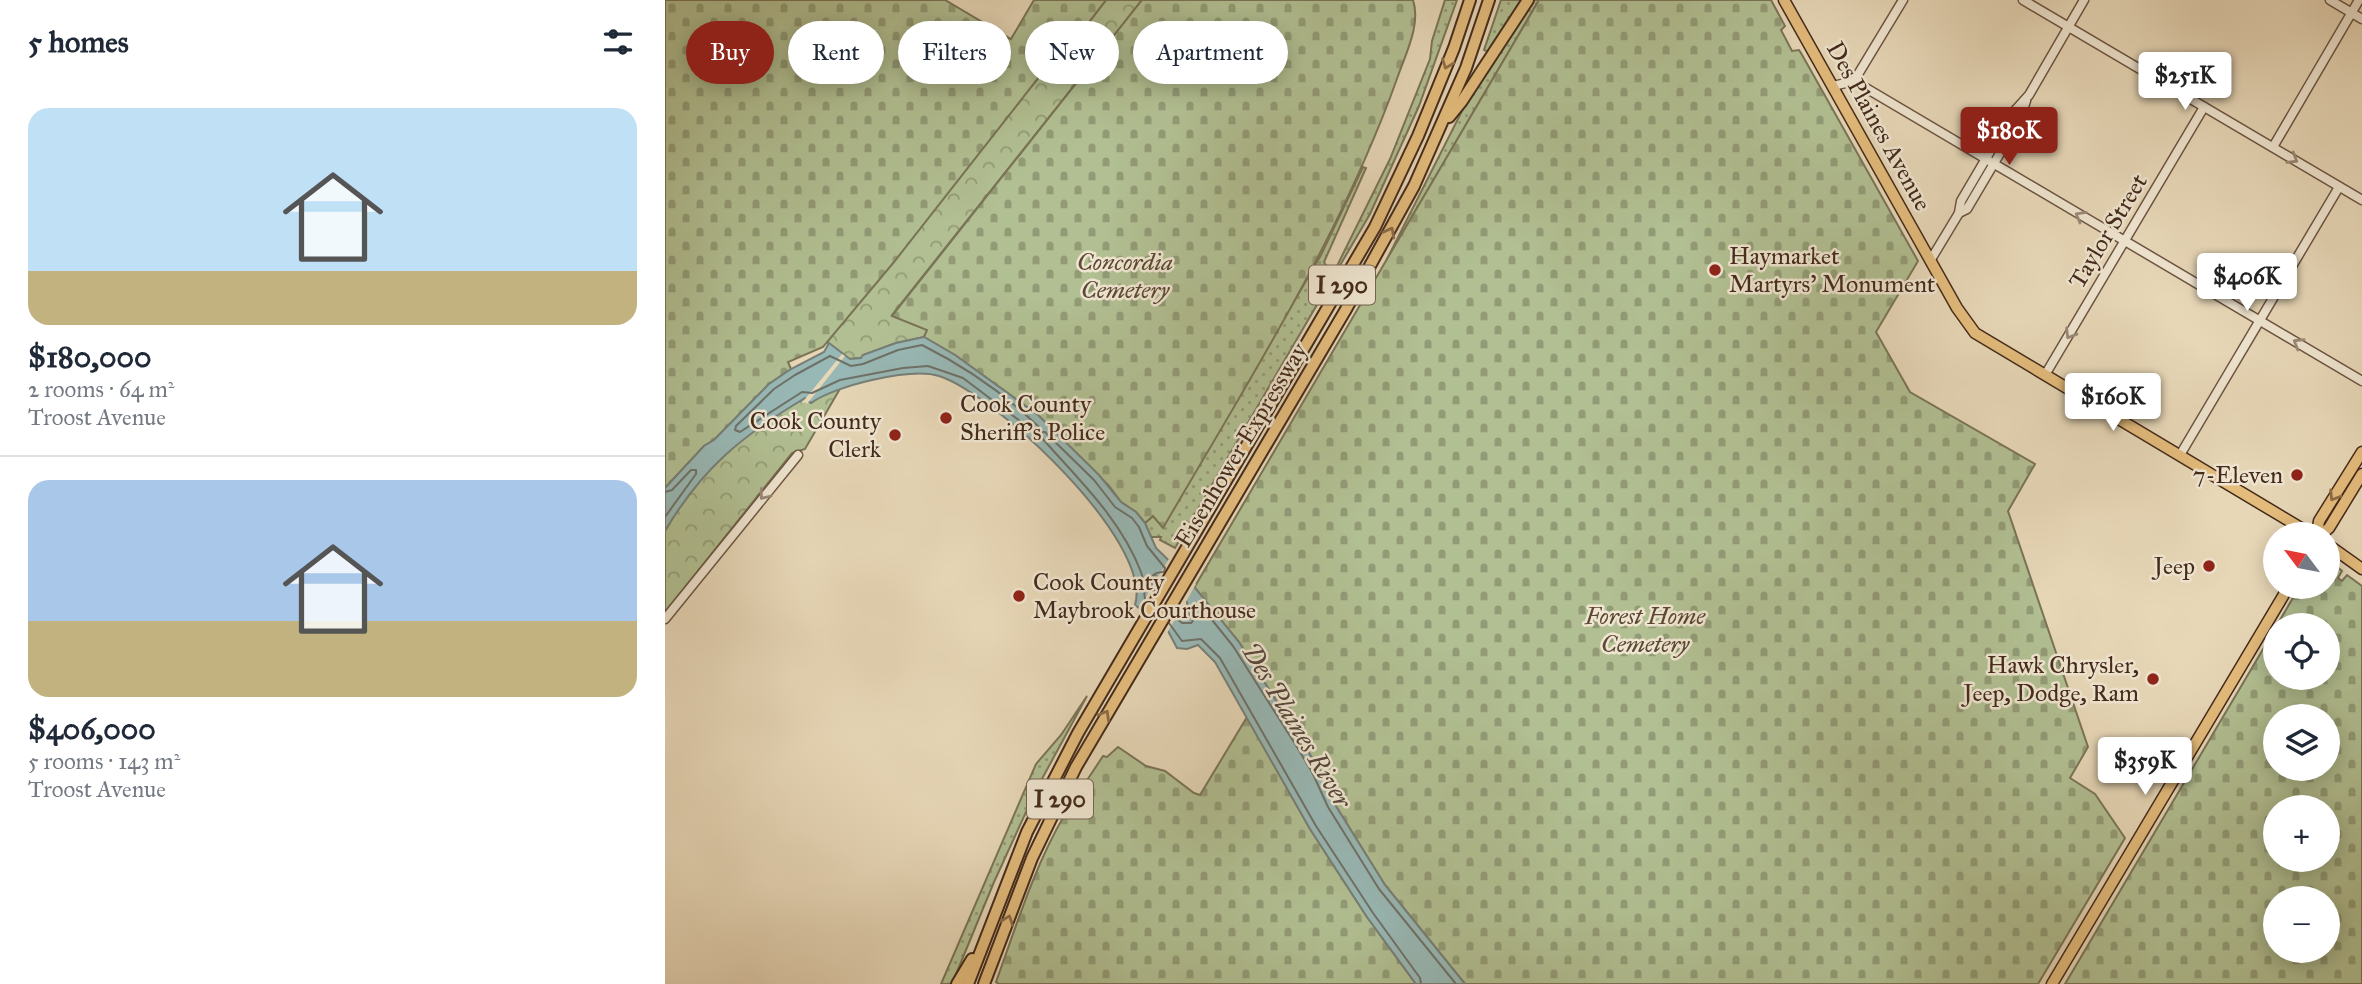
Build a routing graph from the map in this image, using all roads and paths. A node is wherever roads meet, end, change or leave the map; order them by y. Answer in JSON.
{"nodes":[{"id":1,"x":1470,"y":0,"type":"edge"},
{"id":2,"x":1489,"y":0,"type":"edge"},
{"id":3,"x":1528,"y":0,"type":"edge"},
{"id":4,"x":1784,"y":0,"type":"edge"},
{"id":5,"x":1903,"y":0,"type":"edge"},
{"id":6,"x":2023,"y":0,"type":"edge"},
{"id":7,"x":2084,"y":0,"type":"edge"},
{"id":8,"x":2330,"y":0,"type":"edge"},
{"id":9,"x":2359,"y":0,"type":"edge"},
{"id":10,"x":2351,"y":13,"type":"junction"},
{"id":11,"x":2362,"y":19,"type":"edge"},
{"id":12,"x":2069,"y":27,"type":"junction"},
{"id":13,"x":1854,"y":81,"type":"junction"},
{"id":14,"x":1833,"y":86,"type":"junction"},
{"id":15,"x":2204,"y":107,"type":"junction"},
{"id":16,"x":1443,"y":125,"type":"junction"},
{"id":17,"x":2273,"y":147,"type":"junction"},
{"id":18,"x":1989,"y":163,"type":"junction"},
{"id":19,"x":2339,"y":187,"type":"junction"},
{"id":20,"x":2362,"y":200,"type":"edge"},
{"id":21,"x":2125,"y":242,"type":"junction"},
{"id":22,"x":1930,"y":261,"type":"junction"},
{"id":23,"x":2260,"y":320,"type":"junction"},
{"id":24,"x":2045,"y":375,"type":"junction"},
{"id":25,"x":2362,"y":381,"type":"edge"},
{"id":26,"x":2362,"y":452,"type":"edge"},
{"id":27,"x":798,"y":454,"type":"dead end"},
{"id":28,"x":2180,"y":455,"type":"junction"},
{"id":29,"x":2362,"y":474,"type":"edge"},
{"id":30,"x":2291,"y":522,"type":"edge"},
{"id":31,"x":2319,"y":522,"type":"edge"},
{"id":32,"x":2333,"y":522,"type":"edge"},
{"id":33,"x":2340,"y":553,"type":"edge"},
{"id":34,"x":2362,"y":569,"type":"edge"},
{"id":35,"x":2280,"y":599,"type":"edge"},
{"id":36,"x":665,"y":619,"type":"edge"},
{"id":37,"x":982,"y":946,"type":"junction"},
{"id":38,"x":957,"y":984,"type":"edge"},
{"id":39,"x":968,"y":984,"type":"edge"},
{"id":40,"x":984,"y":984,"type":"edge"},
{"id":41,"x":2052,"y":984,"type":"edge"}],
"edges":[{"from":1,"to":37,"type":"highway","name":"Eisenhower Expressway","number":"I 290","one_way":true},
{"from":2,"to":16,"type":"highway","name":"Eisenhower Expressway","number":"I 290"},
{"from":3,"to":16,"type":"highway"},
{"from":4,"to":14,"type":"main road","name":"Des Plaines Avenue"},
{"from":5,"to":13,"type":"street"},
{"from":6,"to":12,"type":"street"},
{"from":7,"to":12,"type":"street"},
{"from":8,"to":10,"type":"street"},
{"from":9,"to":10,"type":"street"},
{"from":10,"to":11,"type":"street"},
{"from":10,"to":17,"type":"street"},
{"from":12,"to":15,"type":"street"},
{"from":12,"to":18,"type":"street"},
{"from":13,"to":14,"type":"street"},
{"from":13,"to":18,"type":"street"},
{"from":14,"to":22,"type":"main road","name":"Des Plaines Avenue"},
{"from":15,"to":17,"type":"street"},
{"from":15,"to":21,"type":"street","name":"Taylor Street"},
{"from":40,"to":16,"type":"highway","name":"Eisenhower Expressway","number":"I 290","one_way":true},
{"from":17,"to":19,"type":"street","one_way":true},
{"from":21,"to":18,"type":"street","one_way":true},
{"from":18,"to":22,"type":"street"},
{"from":19,"to":20,"type":"street"},
{"from":19,"to":23,"type":"street"},
{"from":21,"to":23,"type":"street"},
{"from":21,"to":24,"type":"street","name":"Taylor Street","one_way":true},
{"from":22,"to":24,"type":"main road","name":"Des Plaines Avenue"},
{"from":25,"to":23,"type":"street","one_way":true},
{"from":23,"to":28,"type":"street"},
{"from":24,"to":28,"type":"main road","name":"Des Plaines Avenue"},
{"from":26,"to":31,"type":"main road","one_way":true},
{"from":27,"to":36,"type":"street","one_way":true},
{"from":28,"to":30,"type":"main road","name":"Des Plaines Avenue"},
{"from":29,"to":32,"type":"main road"},
{"from":33,"to":34,"type":"main road"},
{"from":35,"to":41,"type":"main road"},
{"from":37,"to":38,"type":"highway"},
{"from":37,"to":39,"type":"highway","name":"Eisenhower Expressway","number":"I 290"}]}
